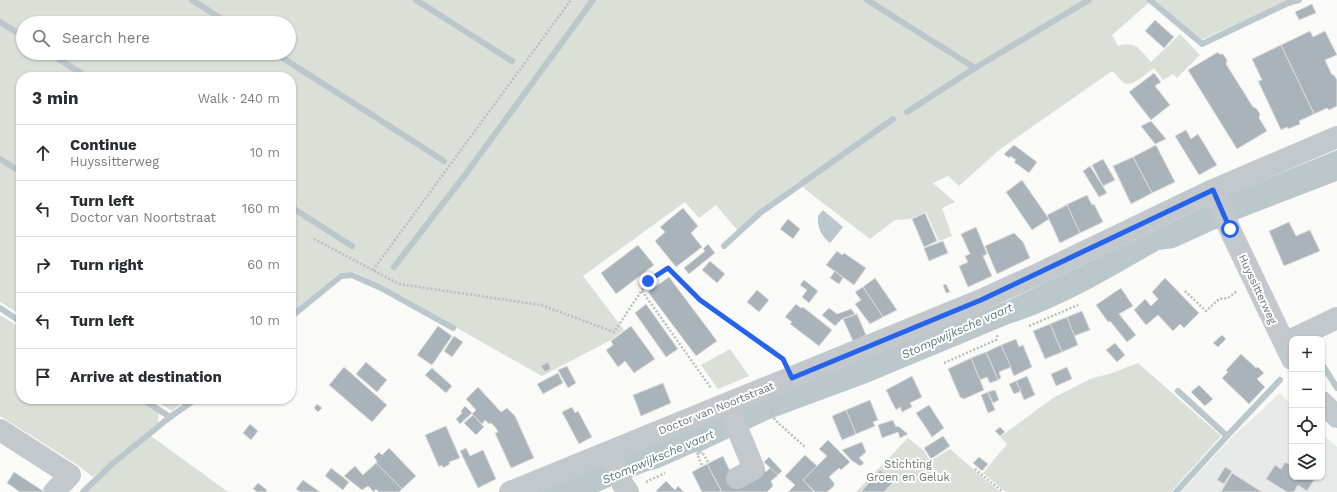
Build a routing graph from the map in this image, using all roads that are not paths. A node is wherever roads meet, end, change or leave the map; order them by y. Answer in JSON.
{"nodes":[{"id":1,"x":1337,"y":137,"type":"edge"},
{"id":2,"x":1215,"y":194,"type":"junction"},
{"id":3,"x":1337,"y":318,"type":"edge"},
{"id":4,"x":1306,"y":336,"type":"edge"},
{"id":5,"x":1289,"y":343,"type":"edge"},
{"id":6,"x":1325,"y":405,"type":"edge"},
{"id":7,"x":728,"y":408,"type":"junction"},
{"id":8,"x":1337,"y":417,"type":"edge"},
{"id":9,"x":0,"y":430,"type":"edge"},
{"id":10,"x":611,"y":456,"type":"junction"},
{"id":11,"x":737,"y":478,"type":"dead end"},
{"id":12,"x":626,"y":490,"type":"edge"},
{"id":13,"x":54,"y":492,"type":"edge"},
{"id":14,"x":510,"y":492,"type":"edge"}],
"edges":[{"from":1,"to":2,"type":"street","name":"Doctor van Noortstraat"},
{"from":2,"to":5,"type":"street","name":"Huyssitterweg"},
{"from":2,"to":7,"type":"street","name":"Doctor van Noortstraat"},
{"from":3,"to":4,"type":"street","name":"Huyssitterweg"},
{"from":6,"to":8,"type":"street"},
{"from":7,"to":10,"type":"street","name":"Doctor van Noortstraat"},
{"from":7,"to":11,"type":"street"},
{"from":9,"to":13,"type":"street"},
{"from":10,"to":12,"type":"street"},
{"from":10,"to":14,"type":"street","name":"Doctor van Noortstraat"}]}
